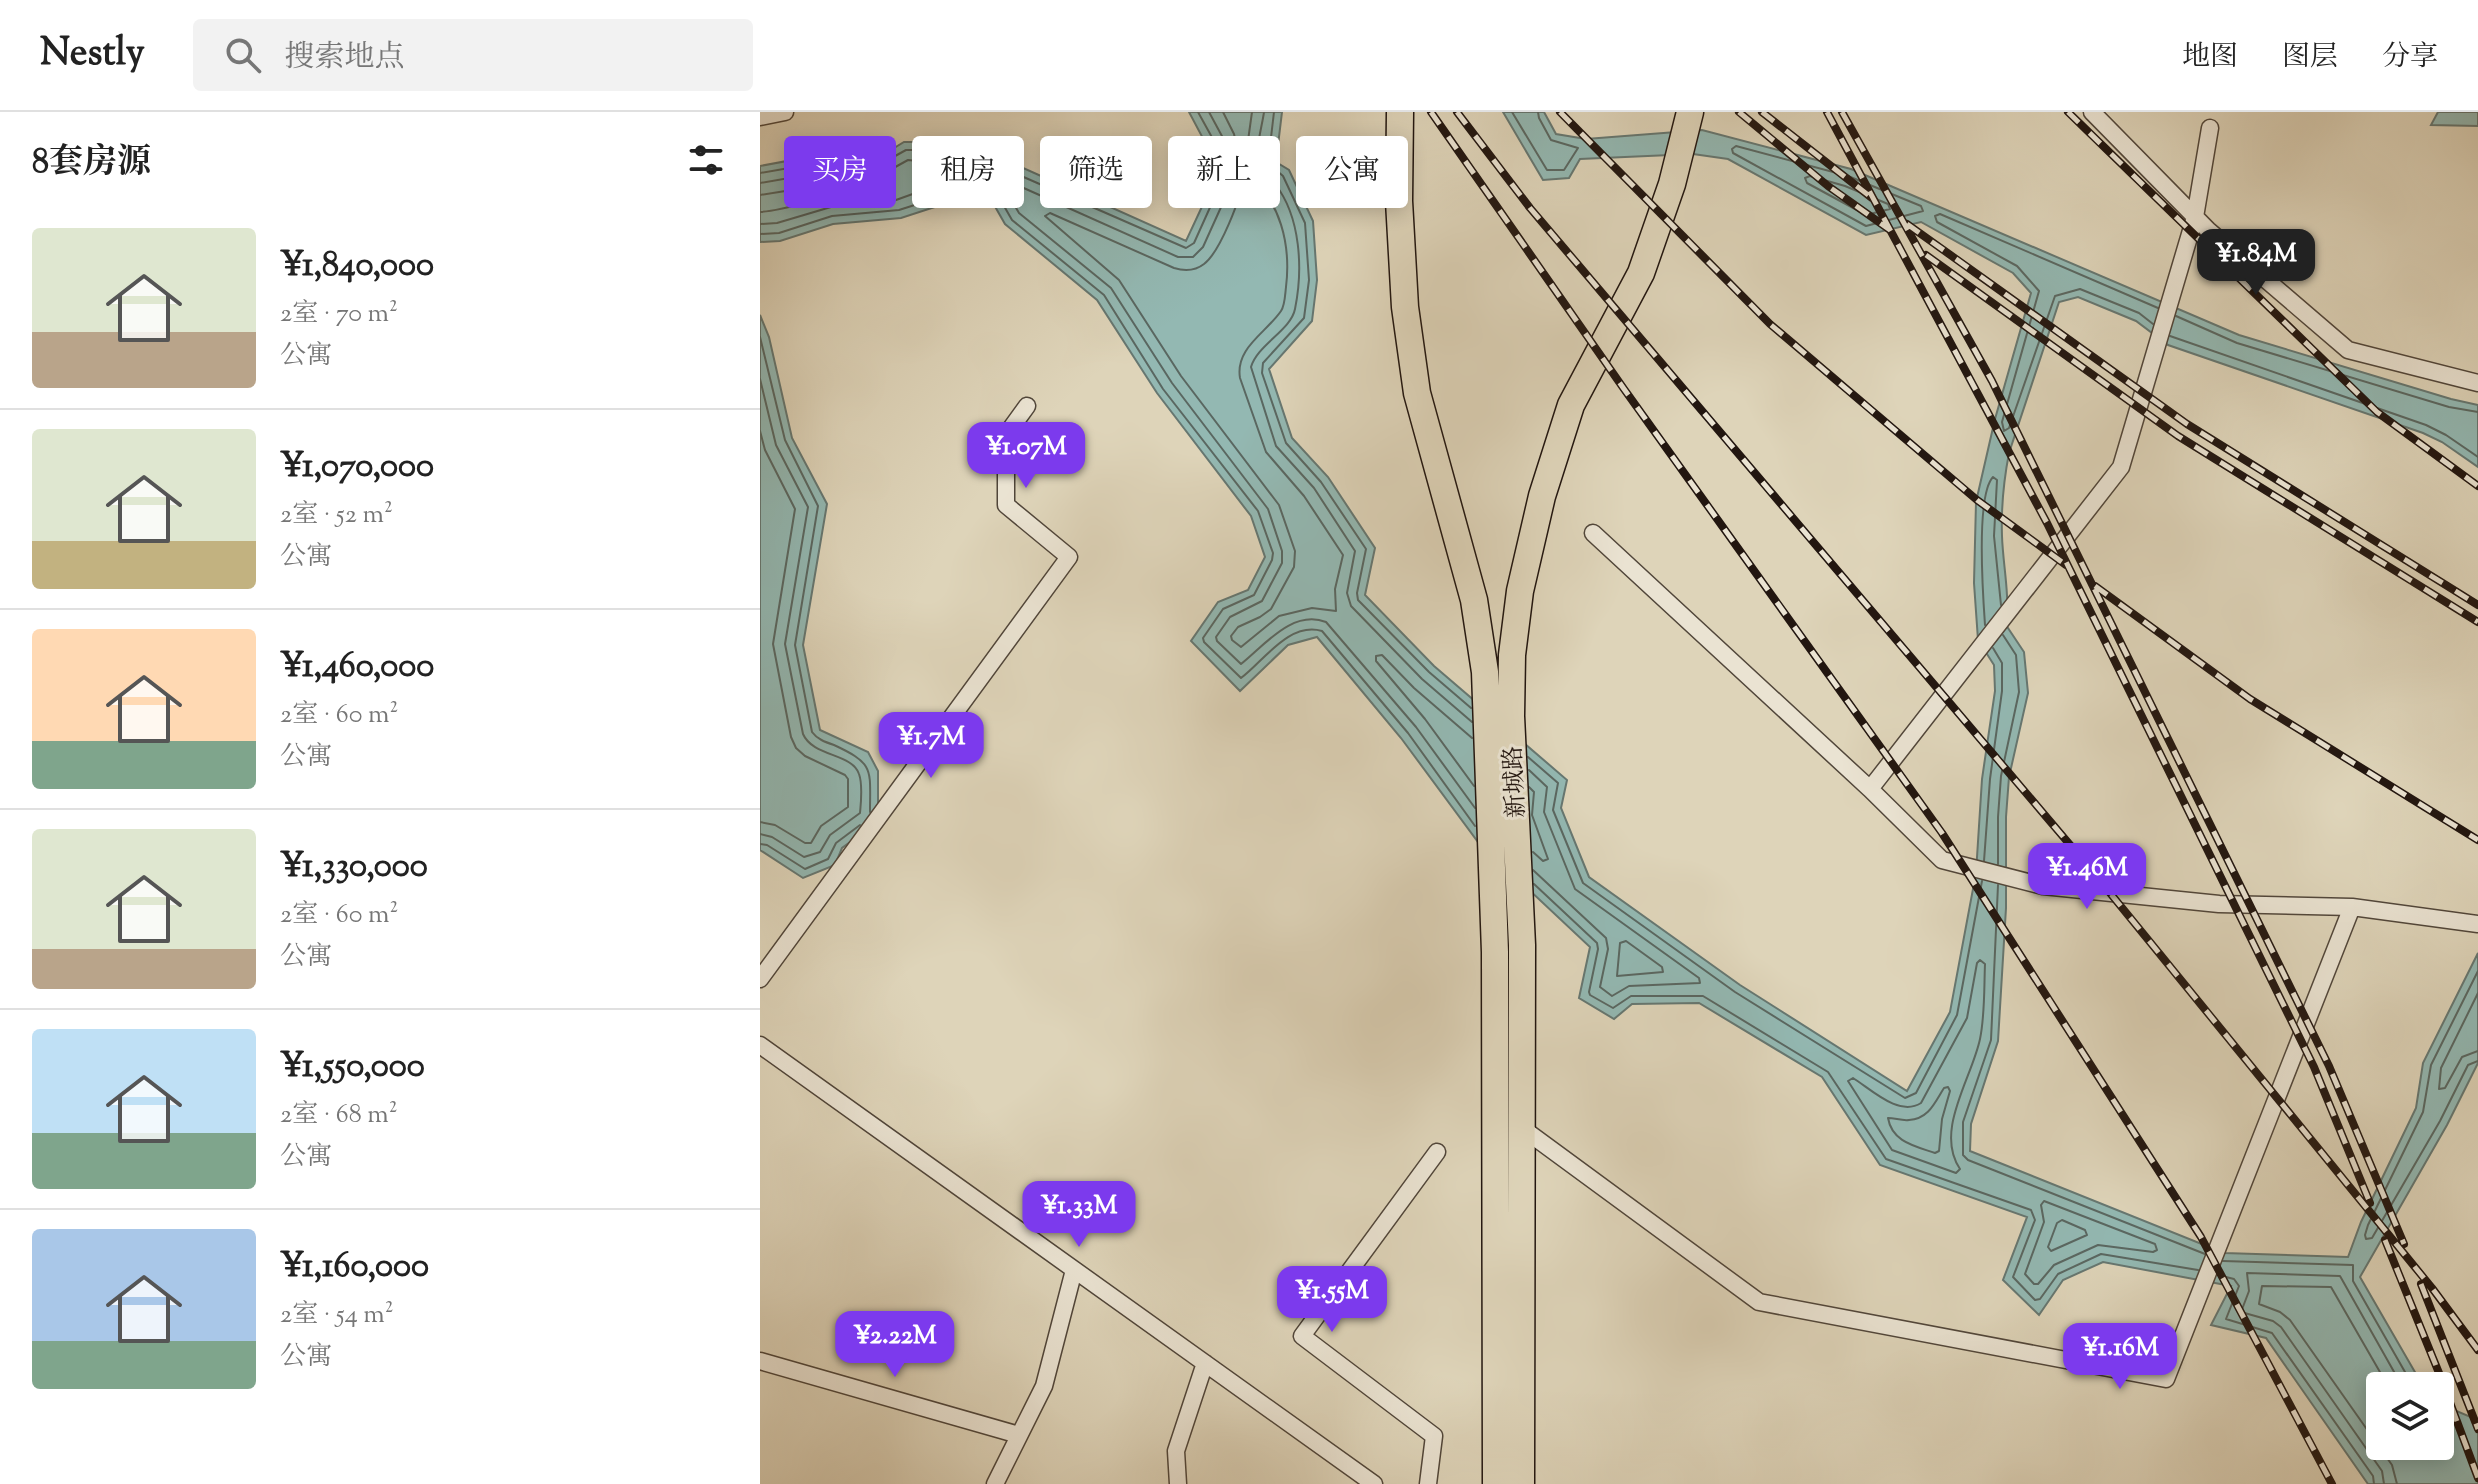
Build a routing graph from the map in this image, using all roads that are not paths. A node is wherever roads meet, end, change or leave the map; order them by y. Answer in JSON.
{"nodes":[{"id":1,"x":785,"y":112,"type":"edge"},
{"id":2,"x":1400,"y":112,"type":"edge"},
{"id":3,"x":1690,"y":112,"type":"edge"},
{"id":4,"x":2092,"y":112,"type":"edge"},
{"id":5,"x":760,"y":117,"type":"edge"},
{"id":6,"x":2210,"y":128,"type":"dead end"},
{"id":7,"x":2195,"y":217,"type":"junction"},
{"id":8,"x":2478,"y":383,"type":"edge"},
{"id":9,"x":1027,"y":406,"type":"dead end"},
{"id":10,"x":1593,"y":533,"type":"dead end"},
{"id":11,"x":1870,"y":789,"type":"junction"},
{"id":12,"x":2352,"y":907,"type":"junction"},
{"id":13,"x":2478,"y":924,"type":"edge"},
{"id":14,"x":760,"y":979,"type":"edge"},
{"id":15,"x":760,"y":1045,"type":"edge"},
{"id":16,"x":1522,"y":1128,"type":"junction"},
{"id":17,"x":1437,"y":1152,"type":"dead end"},
{"id":18,"x":1074,"y":1270,"type":"junction"},
{"id":19,"x":760,"y":1361,"type":"edge"},
{"id":20,"x":1205,"y":1363,"type":"junction"},
{"id":21,"x":1019,"y":1435,"type":"junction"},
{"id":22,"x":995,"y":1484,"type":"edge"},
{"id":23,"x":1178,"y":1484,"type":"edge"},
{"id":24,"x":1374,"y":1484,"type":"edge"},
{"id":25,"x":1428,"y":1484,"type":"edge"},
{"id":26,"x":1496,"y":1484,"type":"edge"},
{"id":27,"x":1521,"y":1484,"type":"edge"}],
"edges":[{"from":1,"to":5,"type":"street"},
{"from":2,"to":26,"type":"main road","name":"新城路"},
{"from":3,"to":16,"type":"main road","name":"新城路"},
{"from":4,"to":7,"type":"street"},
{"from":6,"to":7,"type":"street"},
{"from":7,"to":8,"type":"street"},
{"from":7,"to":11,"type":"street"},
{"from":9,"to":14,"type":"street"},
{"from":10,"to":11,"type":"street"},
{"from":11,"to":12,"type":"street"},
{"from":12,"to":13,"type":"street"},
{"from":12,"to":16,"type":"street"},
{"from":15,"to":18,"type":"street"},
{"from":16,"to":27,"type":"main road","name":"新城路"},
{"from":17,"to":25,"type":"street"},
{"from":18,"to":20,"type":"street"},
{"from":18,"to":21,"type":"street"},
{"from":19,"to":21,"type":"street"},
{"from":20,"to":23,"type":"street"},
{"from":20,"to":24,"type":"street"},
{"from":21,"to":22,"type":"street"}]}
